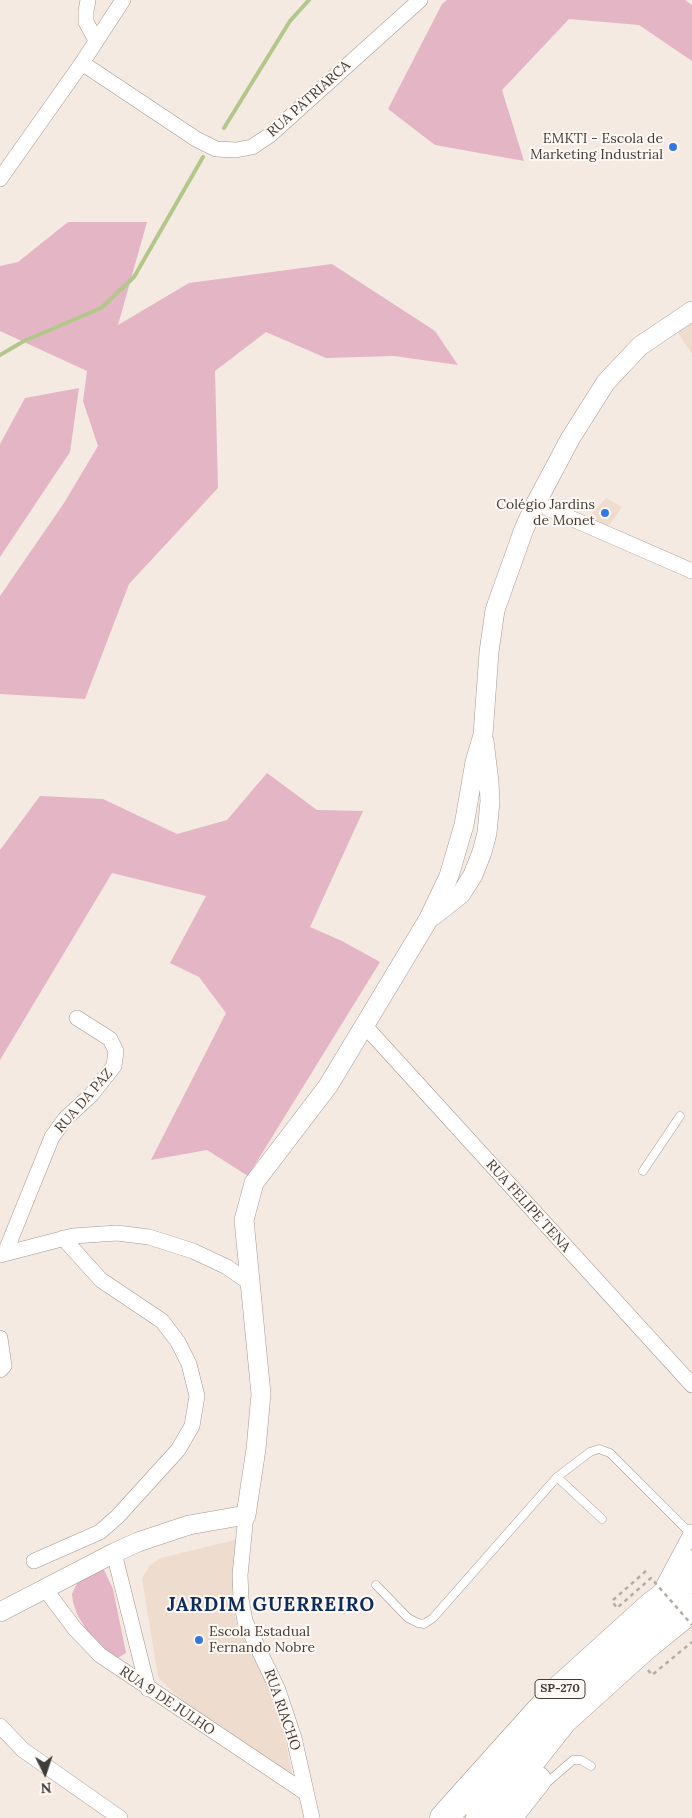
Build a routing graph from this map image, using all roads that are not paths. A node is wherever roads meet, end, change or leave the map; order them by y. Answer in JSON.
{"nodes":[{"id":1,"x":88,"y":0,"type":"edge"},
{"id":2,"x":123,"y":0,"type":"edge"},
{"id":3,"x":420,"y":0,"type":"edge"},
{"id":4,"x":96,"y":40,"type":"junction"},
{"id":5,"x":82,"y":63,"type":"junction"},
{"id":6,"x":0,"y":179,"type":"edge"},
{"id":7,"x":692,"y":311,"type":"edge"},
{"id":8,"x":536,"y":503,"type":"junction"},
{"id":9,"x":692,"y":571,"type":"edge"},
{"id":10,"x":483,"y":735,"type":"junction"},
{"id":11,"x":428,"y":920,"type":"junction"},
{"id":12,"x":77,"y":1018,"type":"dead end"},
{"id":13,"x":365,"y":1026,"type":"junction"},
{"id":14,"x":680,"y":1116,"type":"dead end"},
{"id":15,"x":643,"y":1170,"type":"dead end"},
{"id":16,"x":64,"y":1238,"type":"junction"},
{"id":17,"x":2,"y":1254,"type":"edge"},
{"id":18,"x":250,"y":1283,"type":"junction"},
{"id":19,"x":0,"y":1338,"type":"edge"},
{"id":20,"x":0,"y":1370,"type":"edge"},
{"id":21,"x":692,"y":1385,"type":"edge"},
{"id":22,"x":557,"y":1477,"type":"junction"},
{"id":23,"x":246,"y":1515,"type":"junction"},
{"id":24,"x":602,"y":1519,"type":"dead end"},
{"id":25,"x":692,"y":1533,"type":"edge"},
{"id":26,"x":114,"y":1553,"type":"junction"},
{"id":27,"x":692,"y":1558,"type":"edge"},
{"id":28,"x":34,"y":1561,"type":"dead end"},
{"id":29,"x":679,"y":1578,"type":"edge"},
{"id":30,"x":376,"y":1585,"type":"dead end"},
{"id":31,"x":45,"y":1589,"type":"junction"},
{"id":32,"x":692,"y":1608,"type":"edge"},
{"id":33,"x":0,"y":1612,"type":"edge"},
{"id":34,"x":614,"y":1674,"type":"junction"},
{"id":35,"x":148,"y":1689,"type":"junction"},
{"id":36,"x":0,"y":1726,"type":"edge"},
{"id":37,"x":591,"y":1766,"type":"dead end"},
{"id":38,"x":306,"y":1793,"type":"junction"},
{"id":39,"x":120,"y":1818,"type":"edge"},
{"id":40,"x":312,"y":1818,"type":"edge"},
{"id":41,"x":444,"y":1818,"type":"edge"},
{"id":42,"x":480,"y":1818,"type":"edge"},
{"id":43,"x":508,"y":1818,"type":"edge"}],
"edges":[{"from":1,"to":4,"type":"street"},
{"from":2,"to":4,"type":"street"},
{"from":3,"to":5,"type":"street","name":"RUA PATRIARCA"},
{"from":4,"to":5,"type":"street"},
{"from":5,"to":6,"type":"street"},
{"from":7,"to":8,"type":"street"},
{"from":8,"to":9,"type":"street"},
{"from":8,"to":10,"type":"street"},
{"from":10,"to":11,"type":"street"},
{"from":10,"to":11,"type":"street"},
{"from":11,"to":13,"type":"street"},
{"from":12,"to":17,"type":"street","name":"RUA DA PAZ"},
{"from":13,"to":18,"type":"street"},
{"from":13,"to":21,"type":"street","name":"RUA FELIPE TENA"},
{"from":14,"to":15,"type":"lane"},
{"from":16,"to":17,"type":"street"},
{"from":16,"to":18,"type":"street"},
{"from":16,"to":28,"type":"street"},
{"from":18,"to":23,"type":"street"},
{"from":19,"to":20,"type":"street"},
{"from":22,"to":24,"type":"lane"},
{"from":22,"to":25,"type":"lane"},
{"from":22,"to":30,"type":"lane"},
{"from":23,"to":26,"type":"street"},
{"from":23,"to":38,"type":"street","name":"RUA RIACHO"},
{"from":25,"to":29,"type":"street"},
{"from":26,"to":31,"type":"street"},
{"from":26,"to":35,"type":"street"},
{"from":27,"to":29,"type":"street"},
{"from":29,"to":41,"type":"highway","number":"SP-270"},
{"from":31,"to":33,"type":"street"},
{"from":31,"to":35,"type":"street","name":"RUA 9 DE JULHO"},
{"from":32,"to":34,"type":"highway","number":"SP-270"},
{"from":34,"to":42,"type":"highway","number":"SP-270"},
{"from":34,"to":43,"type":"highway"},
{"from":35,"to":38,"type":"street","name":"RUA 9 DE JULHO"},
{"from":36,"to":39,"type":"street"},
{"from":37,"to":43,"type":"lane"},
{"from":38,"to":40,"type":"street","name":"RUA RIACHO"}]}
